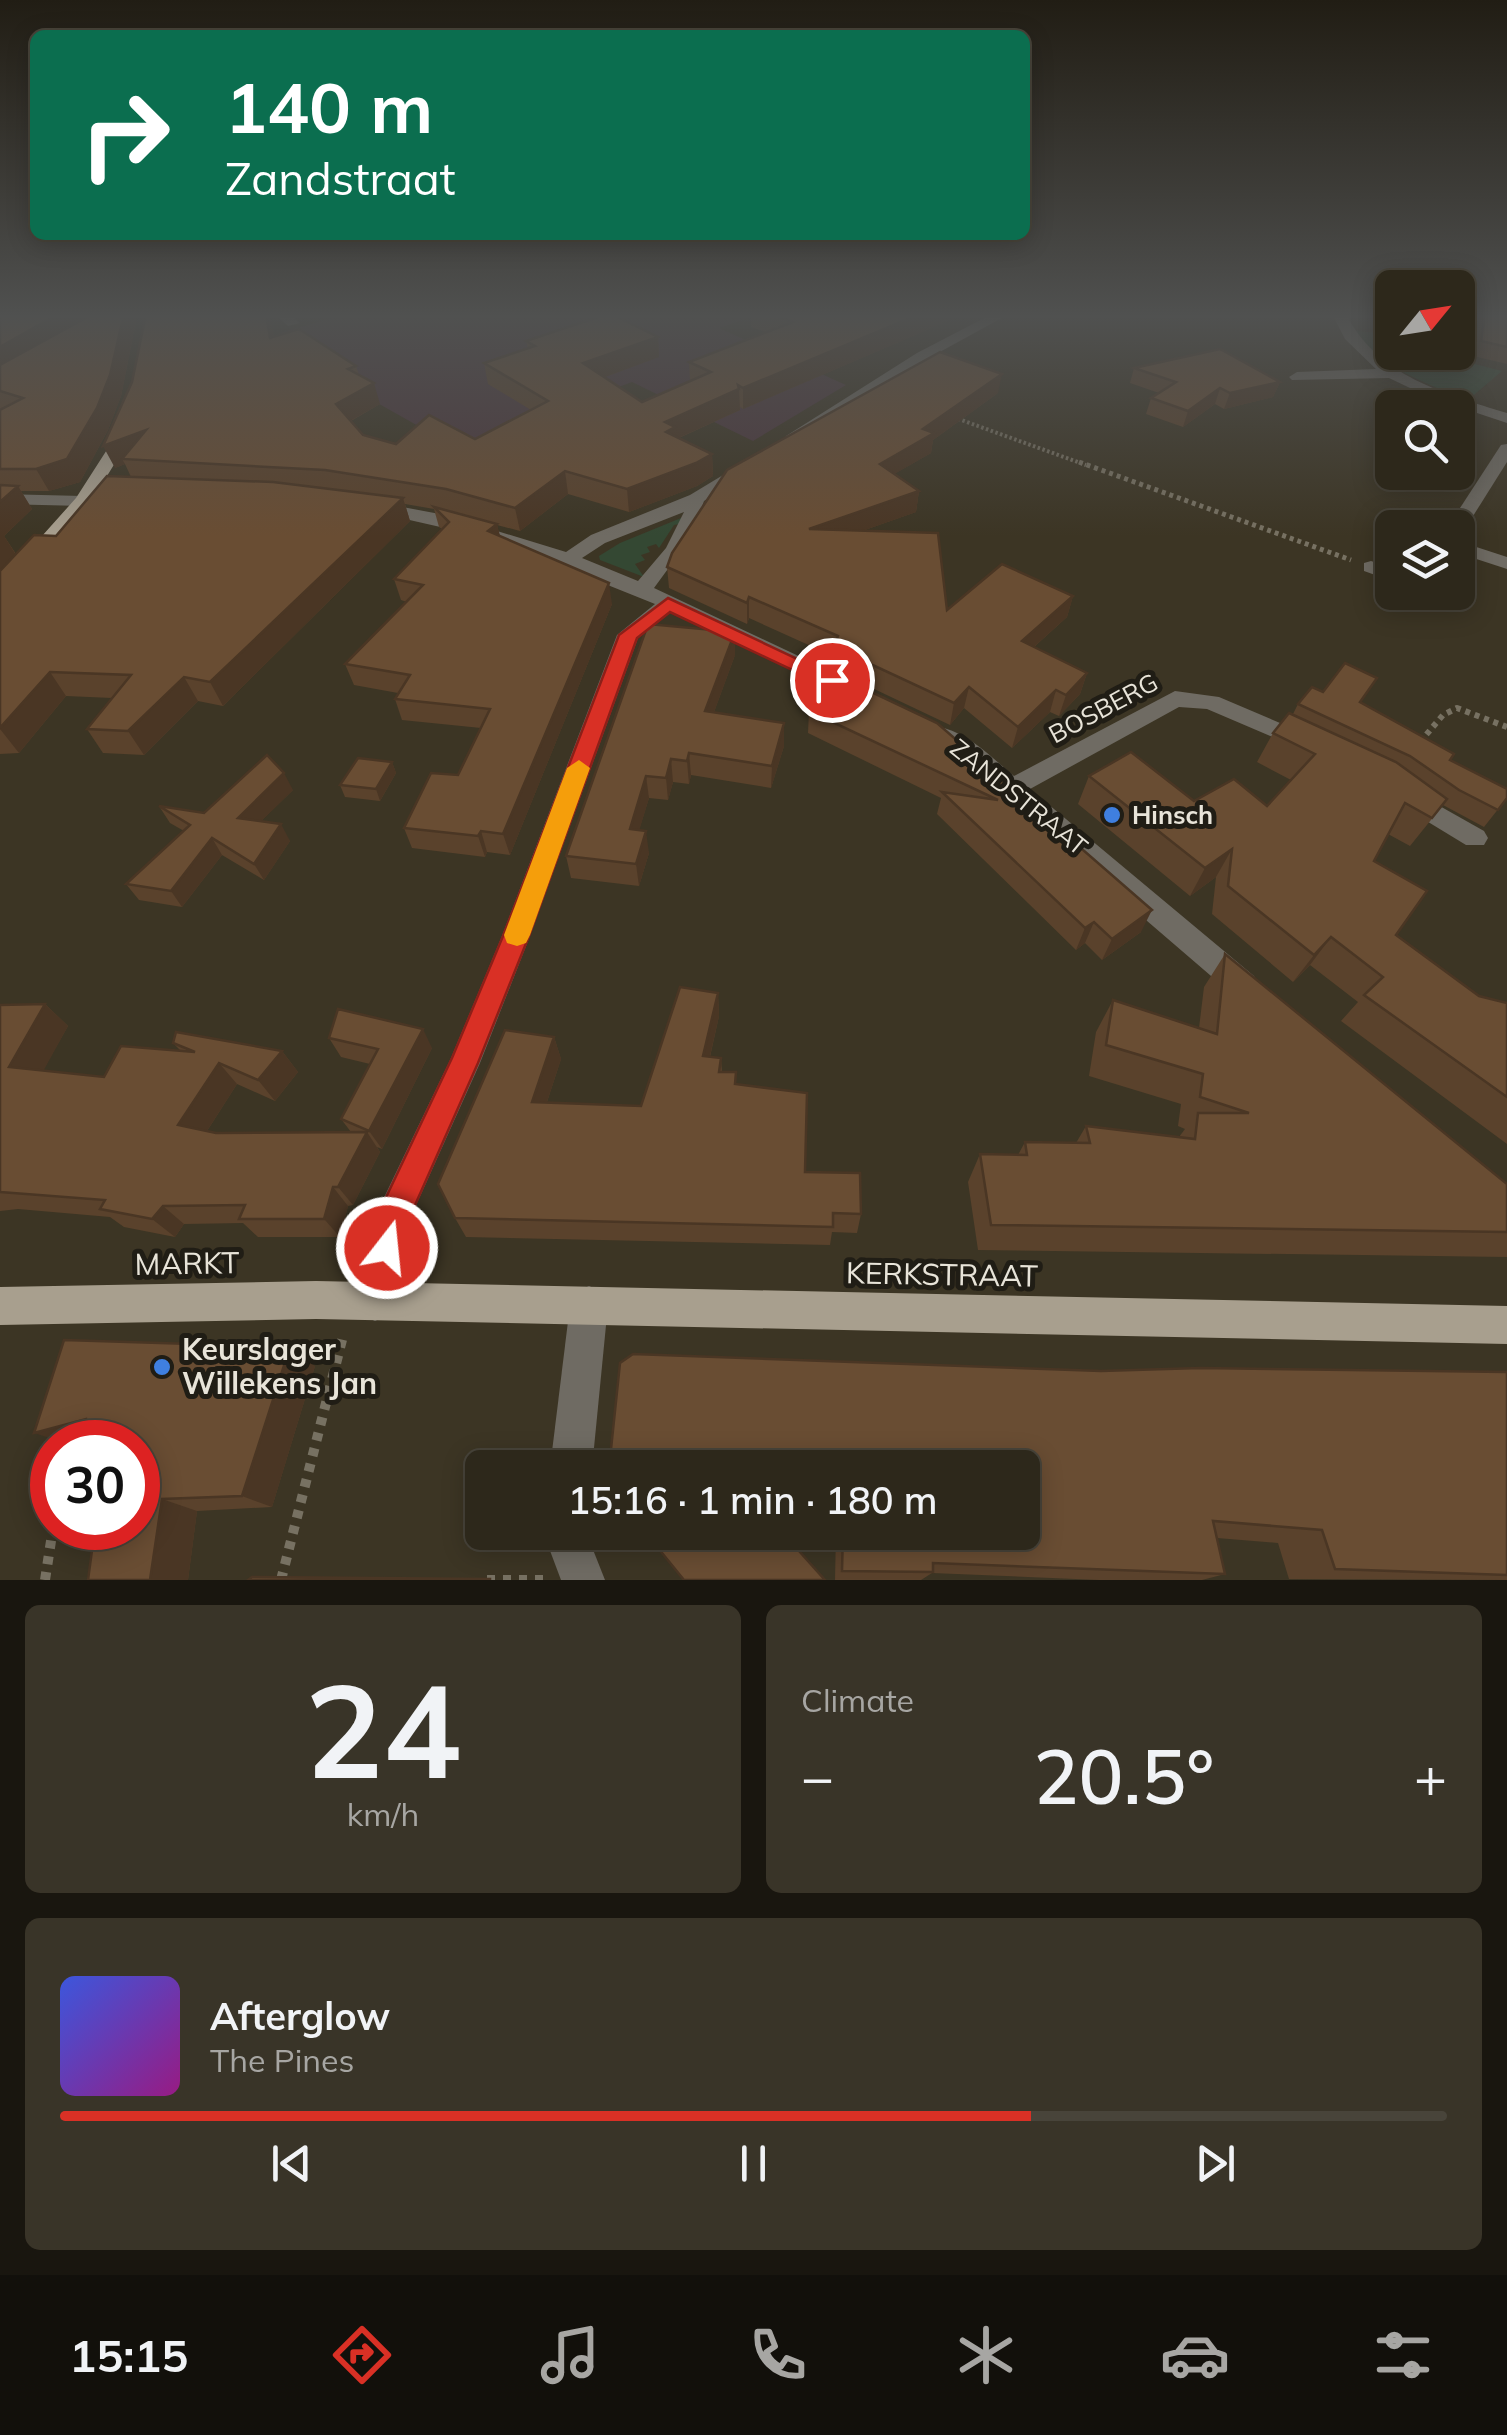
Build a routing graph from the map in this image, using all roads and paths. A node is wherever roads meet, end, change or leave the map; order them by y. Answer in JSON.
{"nodes":[{"id":1,"x":871,"y":388,"type":"edge"},
{"id":2,"x":1425,"y":388,"type":"edge"},
{"id":3,"x":938,"y":412,"type":"edge"},
{"id":4,"x":1507,"y":418,"type":"edge"},
{"id":5,"x":130,"y":421,"type":"edge"},
{"id":6,"x":785,"y":441,"type":"edge"},
{"id":7,"x":1507,"y":449,"type":"edge"},
{"id":8,"x":754,"y":462,"type":"edge"},
{"id":9,"x":94,"y":493,"type":"junction"},
{"id":10,"x":0,"y":499,"type":"edge"},
{"id":11,"x":696,"y":499,"type":"junction"},
{"id":12,"x":352,"y":504,"type":"edge"},
{"id":13,"x":1468,"y":510,"type":"edge"},
{"id":14,"x":1475,"y":552,"type":"edge"},
{"id":15,"x":566,"y":560,"type":"junction"},
{"id":16,"x":1507,"y":563,"type":"edge"},
{"id":17,"x":1371,"y":567,"type":"joint"},
{"id":18,"x":1375,"y":569,"type":"edge"},
{"id":19,"x":640,"y":591,"type":"junction"},
{"id":20,"x":0,"y":595,"type":"edge"},
{"id":21,"x":668,"y":604,"type":"junction"},
{"id":22,"x":879,"y":702,"type":"edge"},
{"id":23,"x":913,"y":719,"type":"edge"},
{"id":24,"x":1507,"y":727,"type":"edge"},
{"id":25,"x":1321,"y":750,"type":"edge"},
{"id":26,"x":1387,"y":782,"type":"joint"},
{"id":27,"x":1012,"y":788,"type":"junction"},
{"id":28,"x":1475,"y":838,"type":"dead end"},
{"id":29,"x":1266,"y":1004,"type":"edge"},
{"id":30,"x":363,"y":1302,"type":"junction"},
{"id":31,"x":588,"y":1305,"type":"junction"},
{"id":32,"x":0,"y":1306,"type":"edge"},
{"id":33,"x":1507,"y":1325,"type":"edge"},
{"id":34,"x":572,"y":1450,"type":"edge"},
{"id":35,"x":49,"y":1550,"type":"edge"},
{"id":36,"x":571,"y":1550,"type":"edge"},
{"id":37,"x":44,"y":1580,"type":"edge"},
{"id":38,"x":281,"y":1580,"type":"edge"},
{"id":39,"x":474,"y":1580,"type":"edge"},
{"id":40,"x":583,"y":1580,"type":"edge"}],
"edges":[{"from":1,"to":6,"type":"street"},
{"from":2,"to":4,"type":"street"},
{"from":3,"to":17,"type":"path"},
{"from":5,"to":9,"type":"main road"},
{"from":7,"to":13,"type":"street"},
{"from":8,"to":11,"type":"street"},
{"from":9,"to":10,"type":"street"},
{"from":9,"to":20,"type":"main road"},
{"from":11,"to":15,"type":"street"},
{"from":11,"to":19,"type":"street"},
{"from":12,"to":15,"type":"street"},
{"from":14,"to":16,"type":"street"},
{"from":15,"to":19,"type":"street"},
{"from":17,"to":18,"type":"street"},
{"from":19,"to":21,"type":"street"},
{"from":21,"to":22,"type":"street"},
{"from":21,"to":30,"type":"street"},
{"from":23,"to":27,"type":"street","name":"ZANDSTRAAT"},
{"from":24,"to":26,"type":"path"},
{"from":25,"to":27,"type":"street","name":"BOSBERG"},
{"from":26,"to":28,"type":"street"},
{"from":27,"to":29,"type":"street","name":"ZANDSTRAAT"},
{"from":30,"to":31,"type":"main road","name":"KERKSTRAAT"},
{"from":30,"to":32,"type":"main road","name":"MARKT"},
{"from":30,"to":38,"type":"path"},
{"from":31,"to":33,"type":"main road","name":"KERKSTRAAT"},
{"from":31,"to":34,"type":"street"},
{"from":35,"to":37,"type":"path"},
{"from":36,"to":40,"type":"street"},
{"from":39,"to":40,"type":"path"}]}
